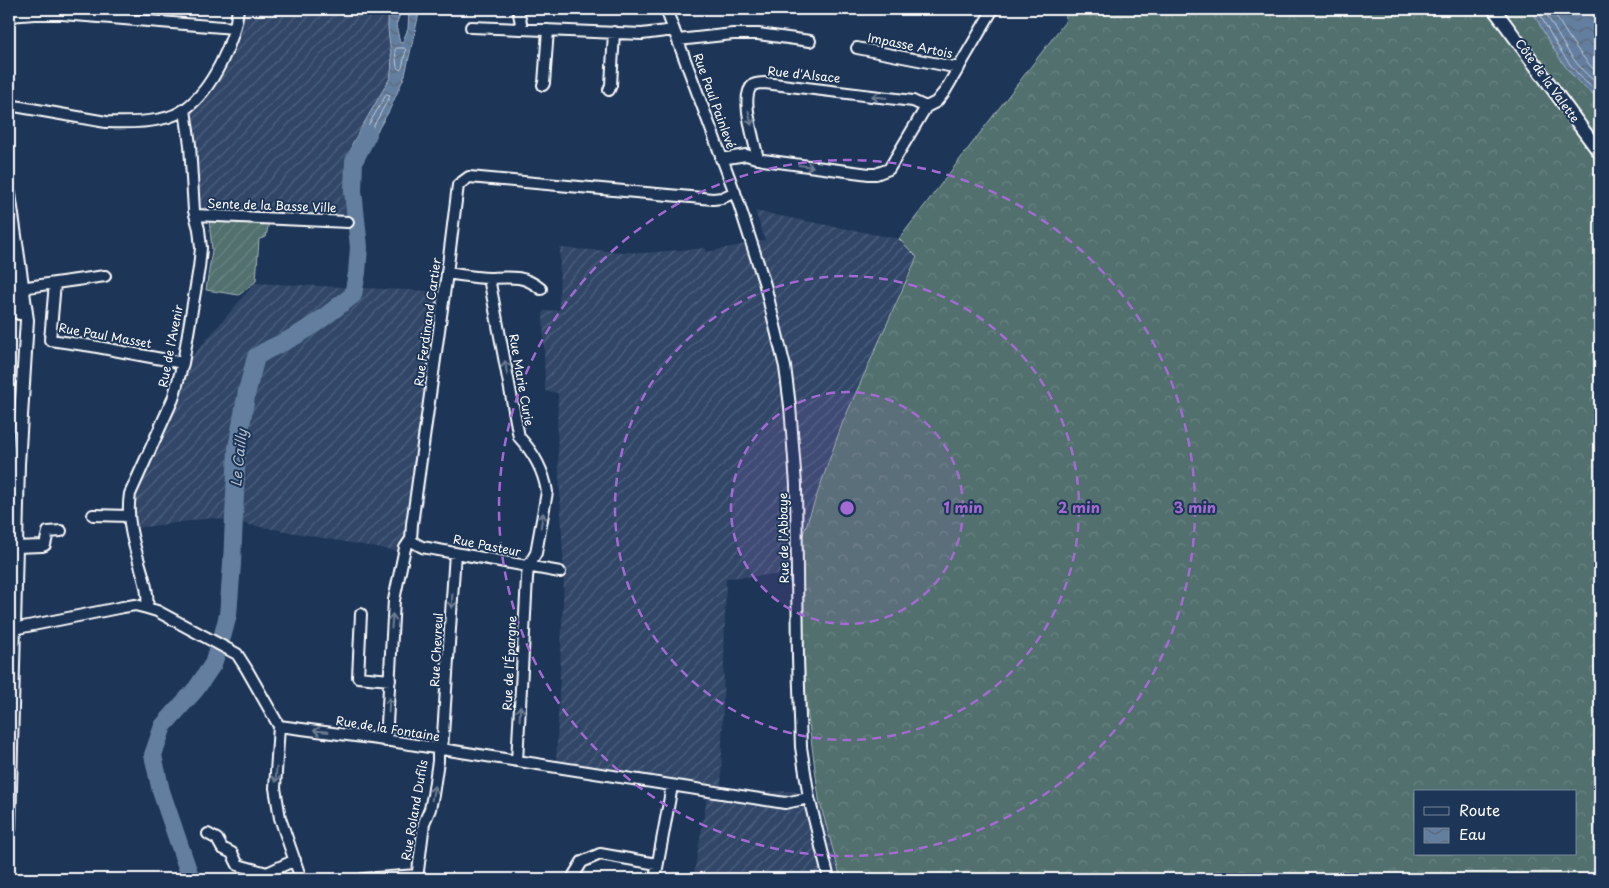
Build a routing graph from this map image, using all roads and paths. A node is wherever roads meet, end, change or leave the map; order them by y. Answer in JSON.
{"nodes":[{"id":1,"x":238,"y":9,"type":"edge"},
{"id":2,"x":518,"y":9,"type":"edge"},
{"id":3,"x":666,"y":9,"type":"edge"},
{"id":4,"x":993,"y":9,"type":"edge"},
{"id":5,"x":1494,"y":9,"type":"edge"},
{"id":6,"x":62,"y":11,"type":"edge"},
{"id":7,"x":9,"y":16,"type":"edge"},
{"id":8,"x":234,"y":28,"type":"junction"},
{"id":9,"x":471,"y":28,"type":"dead end"},
{"id":10,"x":522,"y":28,"type":"junction"},
{"id":11,"x":548,"y":30,"type":"junction"},
{"id":12,"x":674,"y":30,"type":"junction"},
{"id":13,"x":614,"y":32,"type":"junction"},
{"id":14,"x":678,"y":40,"type":"junction"},
{"id":15,"x":810,"y":41,"type":"dead end"},
{"id":16,"x":857,"y":48,"type":"dead end"},
{"id":17,"x":959,"y":68,"type":"junction"},
{"id":18,"x":543,"y":85,"type":"dead end"},
{"id":19,"x":608,"y":90,"type":"dead end"},
{"id":20,"x":9,"y":105,"type":"edge"},
{"id":21,"x":926,"y":107,"type":"junction"},
{"id":22,"x":185,"y":110,"type":"junction"},
{"id":23,"x":1600,"y":153,"type":"edge"},
{"id":24,"x":722,"y":158,"type":"junction"},
{"id":25,"x":758,"y":159,"type":"junction"},
{"id":26,"x":9,"y":194,"type":"edge"},
{"id":27,"x":736,"y":197,"type":"junction"},
{"id":28,"x":10,"y":209,"type":"edge"},
{"id":29,"x":195,"y":216,"type":"junction"},
{"id":30,"x":348,"y":222,"type":"dead end"},
{"id":31,"x":9,"y":252,"type":"edge"},
{"id":32,"x":447,"y":273,"type":"junction"},
{"id":33,"x":105,"y":276,"type":"dead end"},
{"id":34,"x":489,"y":278,"type":"junction"},
{"id":35,"x":55,"y":283,"type":"junction"},
{"id":36,"x":15,"y":289,"type":"edge"},
{"id":37,"x":542,"y":289,"type":"dead end"},
{"id":38,"x":18,"y":308,"type":"edge"},
{"id":39,"x":183,"y":363,"type":"junction"},
{"id":40,"x":13,"y":464,"type":"edge"},
{"id":41,"x":93,"y":514,"type":"dead end"},
{"id":42,"x":129,"y":516,"type":"junction"},
{"id":43,"x":61,"y":531,"type":"dead end"},
{"id":44,"x":411,"y":539,"type":"junction"},
{"id":45,"x":15,"y":547,"type":"junction"},
{"id":46,"x":455,"y":553,"type":"junction"},
{"id":47,"x":528,"y":567,"type":"junction"},
{"id":48,"x":12,"y":571,"type":"edge"},
{"id":49,"x":560,"y":572,"type":"dead end"},
{"id":50,"x":147,"y":608,"type":"junction"},
{"id":51,"x":360,"y":614,"type":"dead end"},
{"id":52,"x":13,"y":629,"type":"junction"},
{"id":53,"x":11,"y":664,"type":"edge"},
{"id":54,"x":390,"y":680,"type":"junction"},
{"id":55,"x":10,"y":682,"type":"edge"},
{"id":56,"x":279,"y":726,"type":"junction"},
{"id":57,"x":386,"y":741,"type":"junction"},
{"id":58,"x":440,"y":749,"type":"junction"},
{"id":59,"x":517,"y":761,"type":"junction"},
{"id":60,"x":672,"y":786,"type":"junction"},
{"id":61,"x":809,"y":798,"type":"junction"},
{"id":62,"x":9,"y":829,"type":"edge"},
{"id":63,"x":208,"y":834,"type":"dead end"},
{"id":64,"x":295,"y":860,"type":"junction"},
{"id":65,"x":657,"y":864,"type":"junction"},
{"id":66,"x":574,"y":875,"type":"dead end"},
{"id":67,"x":417,"y":877,"type":"edge"},
{"id":68,"x":301,"y":879,"type":"edge"},
{"id":69,"x":363,"y":879,"type":"edge"},
{"id":70,"x":654,"y":879,"type":"edge"},
{"id":71,"x":829,"y":879,"type":"edge"}],
"edges":[{"from":1,"to":8,"type":"street"},
{"from":2,"to":10,"type":"street"},
{"from":3,"to":12,"type":"street","name":"Rue Paul Painlevé"},
{"from":4,"to":17,"type":"street"},
{"from":5,"to":23,"type":"main road","name":"Côte de la Valette"},
{"from":6,"to":7,"type":"street"},
{"from":6,"to":8,"type":"street"},
{"from":8,"to":22,"type":"street"},
{"from":9,"to":10,"type":"street"},
{"from":10,"to":11,"type":"street"},
{"from":11,"to":13,"type":"street"},
{"from":11,"to":18,"type":"street"},
{"from":12,"to":13,"type":"street"},
{"from":12,"to":14,"type":"street","name":"Rue Paul Painlevé"},
{"from":13,"to":19,"type":"street"},
{"from":14,"to":15,"type":"street"},
{"from":14,"to":24,"type":"street","name":"Rue Paul Painlevé"},
{"from":16,"to":17,"type":"street","name":"Impasse Artois"},
{"from":17,"to":21,"type":"street"},
{"from":20,"to":22,"type":"street"},
{"from":25,"to":21,"type":"street","one_way":true},
{"from":21,"to":25,"type":"street","name":"Rue d'Alsace","one_way":true},
{"from":22,"to":29,"type":"street","name":"Rue de l'Avenir"},
{"from":24,"to":25,"type":"street"},
{"from":24,"to":27,"type":"street","name":"Rue Paul Painlevé"},
{"from":26,"to":28,"type":"main road"},
{"from":27,"to":32,"type":"street","name":"Rue Ferdinand Cartier"},
{"from":27,"to":61,"type":"street","name":"Rue de l'Abbaye"},
{"from":28,"to":36,"type":"main road"},
{"from":29,"to":30,"type":"street","name":"Sente de la Basse Ville"},
{"from":29,"to":39,"type":"street","name":"Rue de l'Avenir"},
{"from":31,"to":36,"type":"main road"},
{"from":32,"to":34,"type":"street"},
{"from":32,"to":44,"type":"street","name":"Rue Ferdinand Cartier"},
{"from":33,"to":35,"type":"street"},
{"from":34,"to":37,"type":"street"},
{"from":47,"to":34,"type":"street","name":"Rue Marie Curie","one_way":true},
{"from":35,"to":36,"type":"street"},
{"from":35,"to":39,"type":"street","name":"Rue Paul Masset"},
{"from":36,"to":38,"type":"main road"},
{"from":38,"to":40,"type":"main road"},
{"from":39,"to":42,"type":"street","name":"Rue de l'Avenir"},
{"from":40,"to":45,"type":"main road"},
{"from":41,"to":42,"type":"street"},
{"from":42,"to":50,"type":"street","name":"Rue de l'Avenir"},
{"from":43,"to":45,"type":"street"},
{"from":44,"to":46,"type":"street","name":"Rue Pasteur"},
{"from":54,"to":44,"type":"street","name":"Rue Ferdinand Cartier","one_way":true},
{"from":45,"to":48,"type":"main road"},
{"from":46,"to":47,"type":"street","name":"Rue Pasteur"},
{"from":46,"to":58,"type":"street","name":"Rue Chevreul","one_way":true},
{"from":47,"to":49,"type":"street","name":"Rue Pasteur"},
{"from":59,"to":47,"type":"street","name":"Rue de l'Épargne","one_way":true},
{"from":48,"to":52,"type":"main road"},
{"from":50,"to":52,"type":"street"},
{"from":50,"to":56,"type":"street"},
{"from":51,"to":54,"type":"street"},
{"from":52,"to":53,"type":"main road"},
{"from":53,"to":55,"type":"main road"},
{"from":57,"to":54,"type":"street","name":"Rue Ferdinand Cartier","one_way":true},
{"from":55,"to":62,"type":"main road"},
{"from":57,"to":56,"type":"street","name":"Rue de la Fontaine","one_way":true},
{"from":56,"to":64,"type":"street","one_way":true},
{"from":57,"to":58,"type":"street","name":"Rue de la Fontaine"},
{"from":58,"to":59,"type":"street","name":"Rue de la Fontaine"},
{"from":67,"to":58,"type":"street","name":"Rue Roland Dufils","one_way":true},
{"from":59,"to":60,"type":"street","name":"Rue de la Fontaine"},
{"from":60,"to":61,"type":"street","name":"Rue de la Fontaine"},
{"from":60,"to":65,"type":"street"},
{"from":61,"to":71,"type":"street","name":"Rue de l'Abbaye"},
{"from":63,"to":64,"type":"street"},
{"from":64,"to":68,"type":"street"},
{"from":65,"to":66,"type":"street"},
{"from":65,"to":70,"type":"street"},
{"from":67,"to":69,"type":"street"}]}
